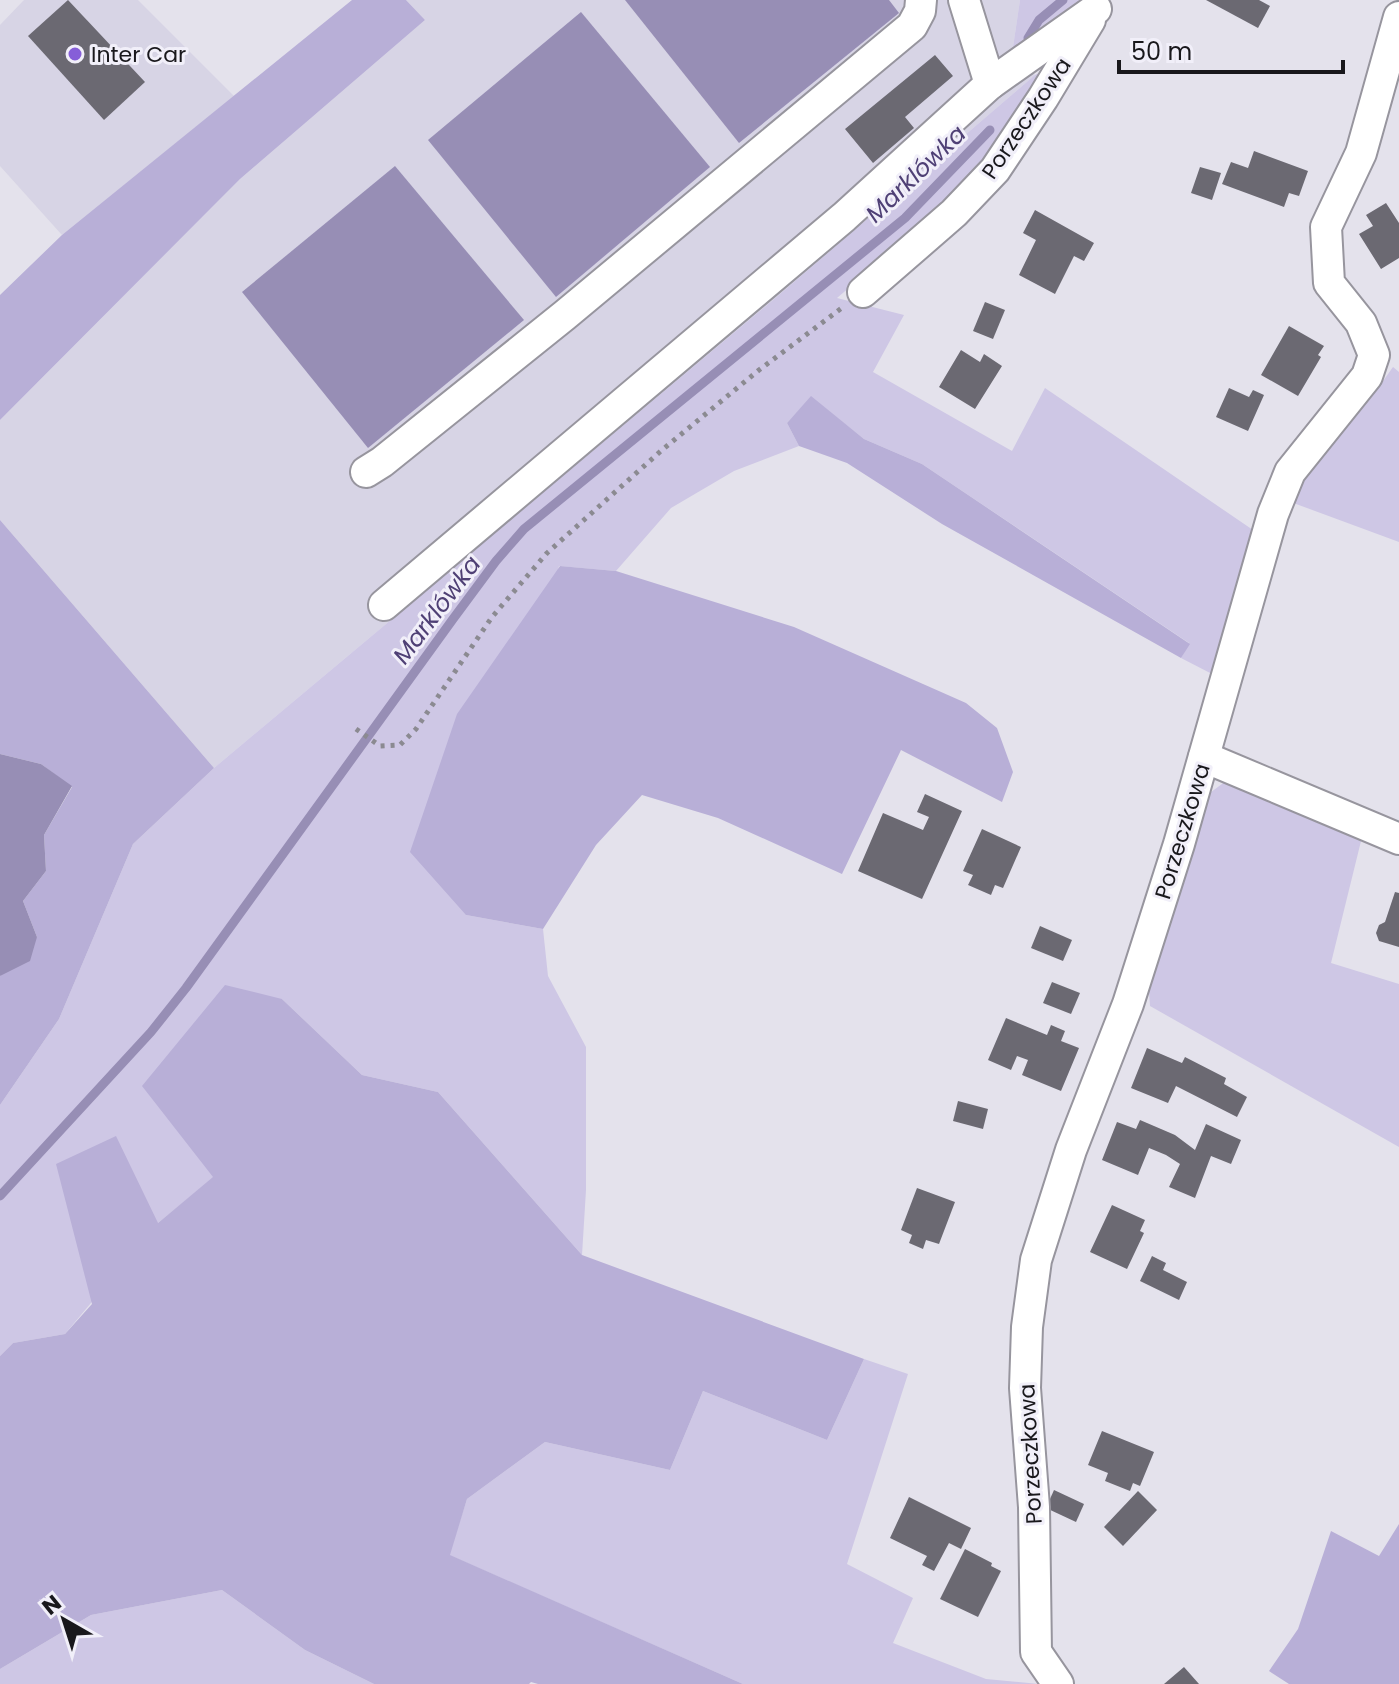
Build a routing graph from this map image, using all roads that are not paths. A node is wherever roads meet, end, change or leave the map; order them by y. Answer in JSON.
{"nodes":[{"id":1,"x":921,"y":0,"type":"edge"},
{"id":2,"x":964,"y":0,"type":"edge"},
{"id":3,"x":1102,"y":4,"type":"edge"},
{"id":4,"x":1399,"y":17,"type":"edge"},
{"id":5,"x":990,"y":84,"type":"junction"},
{"id":6,"x":863,"y":292,"type":"road end"},
{"id":7,"x":366,"y":472,"type":"dead end"},
{"id":8,"x":384,"y":605,"type":"dead end"},
{"id":9,"x":1204,"y":757,"type":"junction"},
{"id":10,"x":1399,"y":839,"type":"edge"},
{"id":11,"x":1058,"y":1684,"type":"edge"}],
"edges":[{"from":1,"to":7,"type":"street"},
{"from":2,"to":5,"type":"street"},
{"from":3,"to":5,"type":"street"},
{"from":3,"to":6,"type":"street","name":"Porzeczkowa"},
{"from":4,"to":9,"type":"street","name":"Porzeczkowa"},
{"from":5,"to":8,"type":"street"},
{"from":9,"to":10,"type":"street"},
{"from":9,"to":11,"type":"street","name":"Porzeczkowa"}]}
